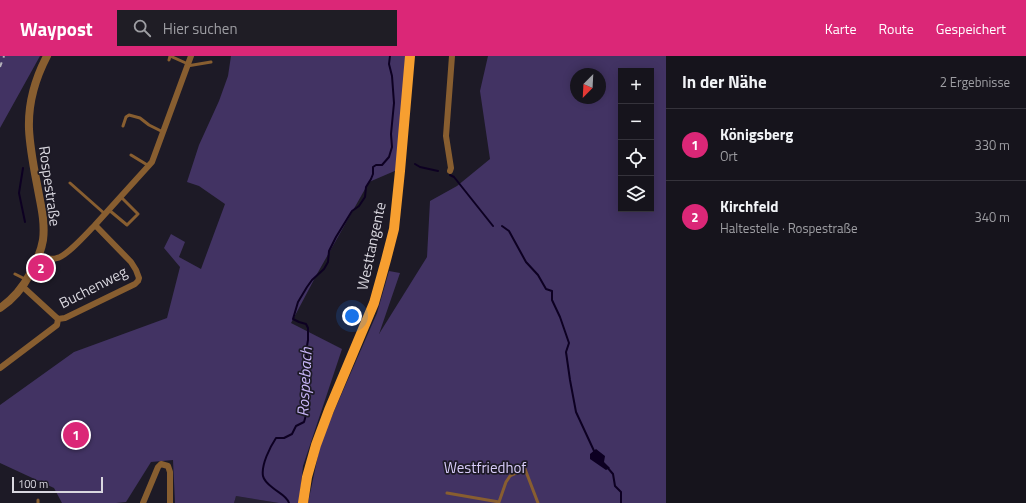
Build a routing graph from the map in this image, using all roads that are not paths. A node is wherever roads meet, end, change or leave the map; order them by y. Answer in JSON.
{"nodes":[{"id":1,"x":47,"y":56,"type":"edge"},
{"id":2,"x":191,"y":56,"type":"edge"},
{"id":3,"x":410,"y":56,"type":"edge"},
{"id":4,"x":452,"y":56,"type":"edge"},
{"id":5,"x":169,"y":60,"type":"dead end"},
{"id":6,"x":211,"y":62,"type":"dead end"},
{"id":7,"x":187,"y":65,"type":"junction"},
{"id":8,"x":123,"y":126,"type":"dead end"},
{"id":9,"x":163,"y":132,"type":"junction"},
{"id":10,"x":131,"y":155,"type":"dead end"},
{"id":11,"x":148,"y":166,"type":"junction"},
{"id":12,"x":450,"y":171,"type":"dead end"},
{"id":13,"x":70,"y":183,"type":"dead end"},
{"id":14,"x":120,"y":197,"type":"junction"},
{"id":15,"x":107,"y":212,"type":"junction"},
{"id":16,"x":95,"y":225,"type":"junction"},
{"id":17,"x":39,"y":257,"type":"junction"},
{"id":18,"x":15,"y":274,"type":"dead end"},
{"id":19,"x":24,"y":283,"type":"junction"},
{"id":20,"x":0,"y":308,"type":"edge"},
{"id":21,"x":58,"y":319,"type":"junction"},
{"id":22,"x":0,"y":368,"type":"edge"},
{"id":23,"x":447,"y":493,"type":"dead end"},
{"id":24,"x":144,"y":503,"type":"edge"},
{"id":25,"x":170,"y":503,"type":"edge"},
{"id":26,"x":303,"y":503,"type":"edge"},
{"id":27,"x":538,"y":503,"type":"edge"}],
"edges":[{"from":1,"to":17,"type":"street","name":"Rospestraße"},
{"from":2,"to":7,"type":"street"},
{"from":3,"to":26,"type":"main road","name":"Westtangente"},
{"from":4,"to":12,"type":"street"},
{"from":5,"to":7,"type":"lane"},
{"from":6,"to":7,"type":"lane"},
{"from":7,"to":9,"type":"street"},
{"from":8,"to":9,"type":"lane"},
{"from":9,"to":11,"type":"street"},
{"from":10,"to":11,"type":"lane"},
{"from":11,"to":14,"type":"street"},
{"from":13,"to":15,"type":"lane"},
{"from":14,"to":15,"type":"street"},
{"from":14,"to":15,"type":"lane"},
{"from":15,"to":16,"type":"street"},
{"from":16,"to":17,"type":"street"},
{"from":16,"to":21,"type":"street","name":"Buchenweg"},
{"from":17,"to":19,"type":"street","name":"Rospestraße"},
{"from":18,"to":19,"type":"lane"},
{"from":19,"to":20,"type":"street","name":"Rospestraße"},
{"from":19,"to":21,"type":"street","name":"Buchenweg"},
{"from":21,"to":22,"type":"street","name":"Buchenweg"},
{"from":23,"to":27,"type":"lane"},
{"from":24,"to":25,"type":"street"}]}
